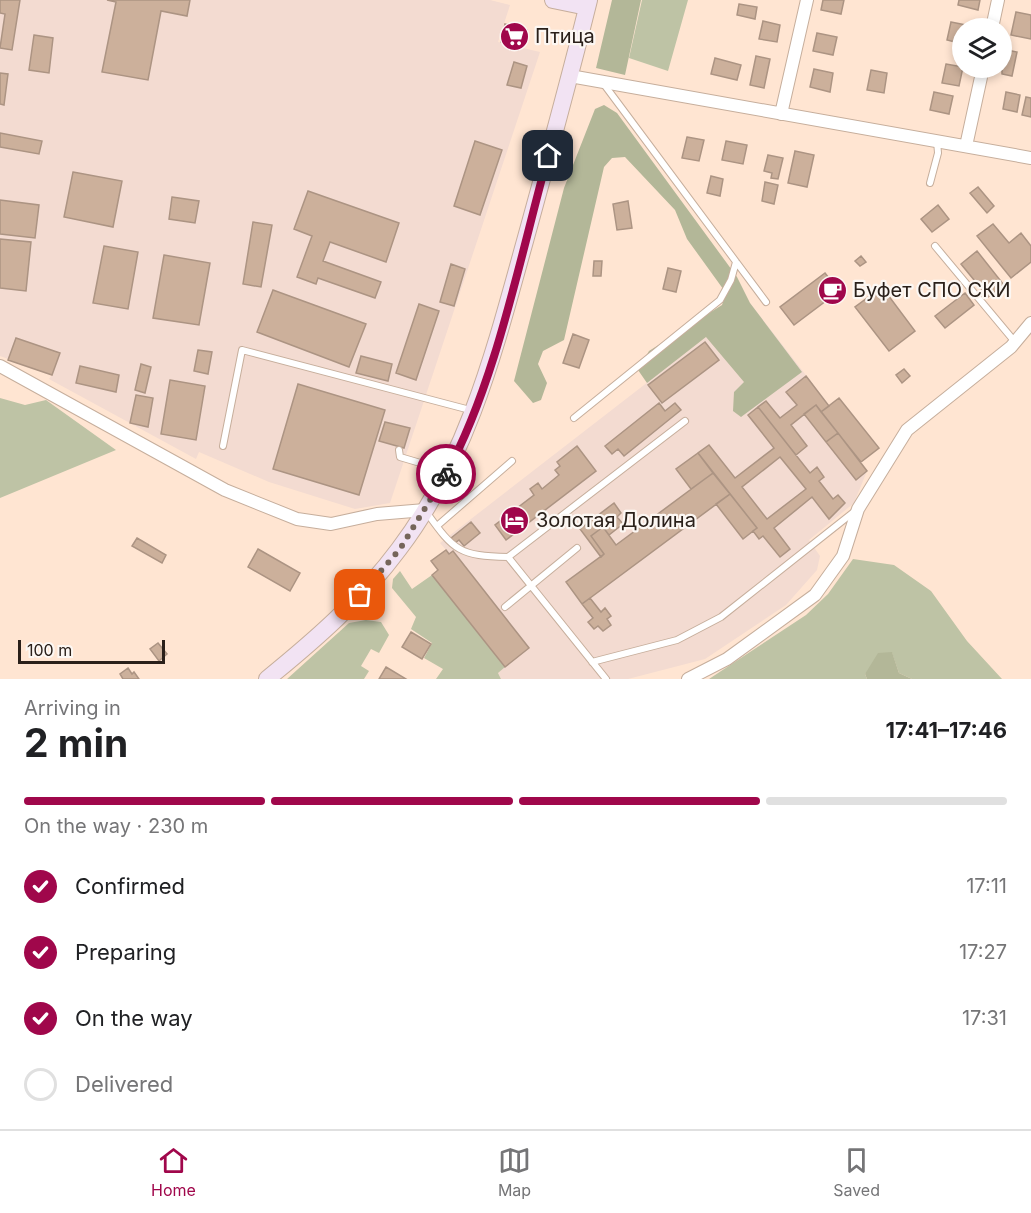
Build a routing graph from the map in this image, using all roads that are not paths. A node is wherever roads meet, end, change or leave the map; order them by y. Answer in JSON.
{"nodes":[{"id":1,"x":553,"y":0,"type":"edge"},
{"id":2,"x":807,"y":0,"type":"edge"},
{"id":3,"x":998,"y":0,"type":"edge"},
{"id":4,"x":588,"y":4,"type":"edge"},
{"id":5,"x":994,"y":18,"type":"edge"},
{"id":6,"x":570,"y":76,"type":"junction"},
{"id":7,"x":981,"y":78,"type":"edge"},
{"id":8,"x":603,"y":82,"type":"junction"},
{"id":9,"x":781,"y":114,"type":"junction"},
{"id":10,"x":937,"y":141,"type":"junction"},
{"id":11,"x":966,"y":146,"type":"junction"},
{"id":12,"x":1031,"y":158,"type":"edge"},
{"id":13,"x":930,"y":183,"type":"dead end"},
{"id":14,"x":935,"y":246,"type":"dead end"},
{"id":15,"x":736,"y":262,"type":"junction"},
{"id":16,"x":766,"y":302,"type":"dead end"},
{"id":17,"x":1031,"y":323,"type":"edge"},
{"id":18,"x":1015,"y":342,"type":"junction"},
{"id":19,"x":0,"y":366,"type":"edge"},
{"id":20,"x":474,"y":411,"type":"junction"},
{"id":21,"x":574,"y":418,"type":"dead end"},
{"id":22,"x":685,"y":421,"type":"dead end"},
{"id":23,"x":224,"y":446,"type":"dead end"},
{"id":24,"x":399,"y":450,"type":"dead end"},
{"id":25,"x":512,"y":461,"type":"dead end"},
{"id":26,"x":448,"y":471,"type":"junction"},
{"id":27,"x":858,"y":509,"type":"junction"},
{"id":28,"x":425,"y":510,"type":"junction"},
{"id":29,"x":437,"y":526,"type":"junction"},
{"id":30,"x":577,"y":548,"type":"dead end"},
{"id":31,"x":508,"y":556,"type":"junction"},
{"id":32,"x":531,"y":586,"type":"junction"},
{"id":33,"x":505,"y":608,"type":"dead end"},
{"id":34,"x":592,"y":662,"type":"junction"},
{"id":35,"x":267,"y":679,"type":"edge"},
{"id":36,"x":606,"y":679,"type":"edge"},
{"id":37,"x":688,"y":679,"type":"edge"}],
"edges":[{"from":1,"to":4,"type":"main road"},
{"from":2,"to":9,"type":"street"},
{"from":3,"to":5,"type":"street"},
{"from":4,"to":6,"type":"main road"},
{"from":6,"to":8,"type":"street"},
{"from":6,"to":20,"type":"main road"},
{"from":7,"to":11,"type":"street"},
{"from":8,"to":9,"type":"street"},
{"from":8,"to":15,"type":"lane"},
{"from":9,"to":10,"type":"street"},
{"from":10,"to":11,"type":"street"},
{"from":10,"to":13,"type":"lane"},
{"from":11,"to":12,"type":"street"},
{"from":14,"to":18,"type":"lane"},
{"from":15,"to":16,"type":"lane"},
{"from":15,"to":21,"type":"lane"},
{"from":17,"to":18,"type":"street"},
{"from":18,"to":27,"type":"street"},
{"from":19,"to":28,"type":"street"},
{"from":20,"to":23,"type":"lane"},
{"from":20,"to":26,"type":"main road"},
{"from":22,"to":31,"type":"lane"},
{"from":24,"to":26,"type":"lane"},
{"from":25,"to":29,"type":"lane"},
{"from":26,"to":28,"type":"main road"},
{"from":27,"to":34,"type":"lane"},
{"from":27,"to":37,"type":"street"},
{"from":28,"to":29,"type":"lane"},
{"from":28,"to":35,"type":"main road"},
{"from":29,"to":31,"type":"lane"},
{"from":30,"to":32,"type":"lane"},
{"from":31,"to":32,"type":"lane"},
{"from":32,"to":33,"type":"lane"},
{"from":32,"to":34,"type":"lane"},
{"from":34,"to":36,"type":"lane"}]}
